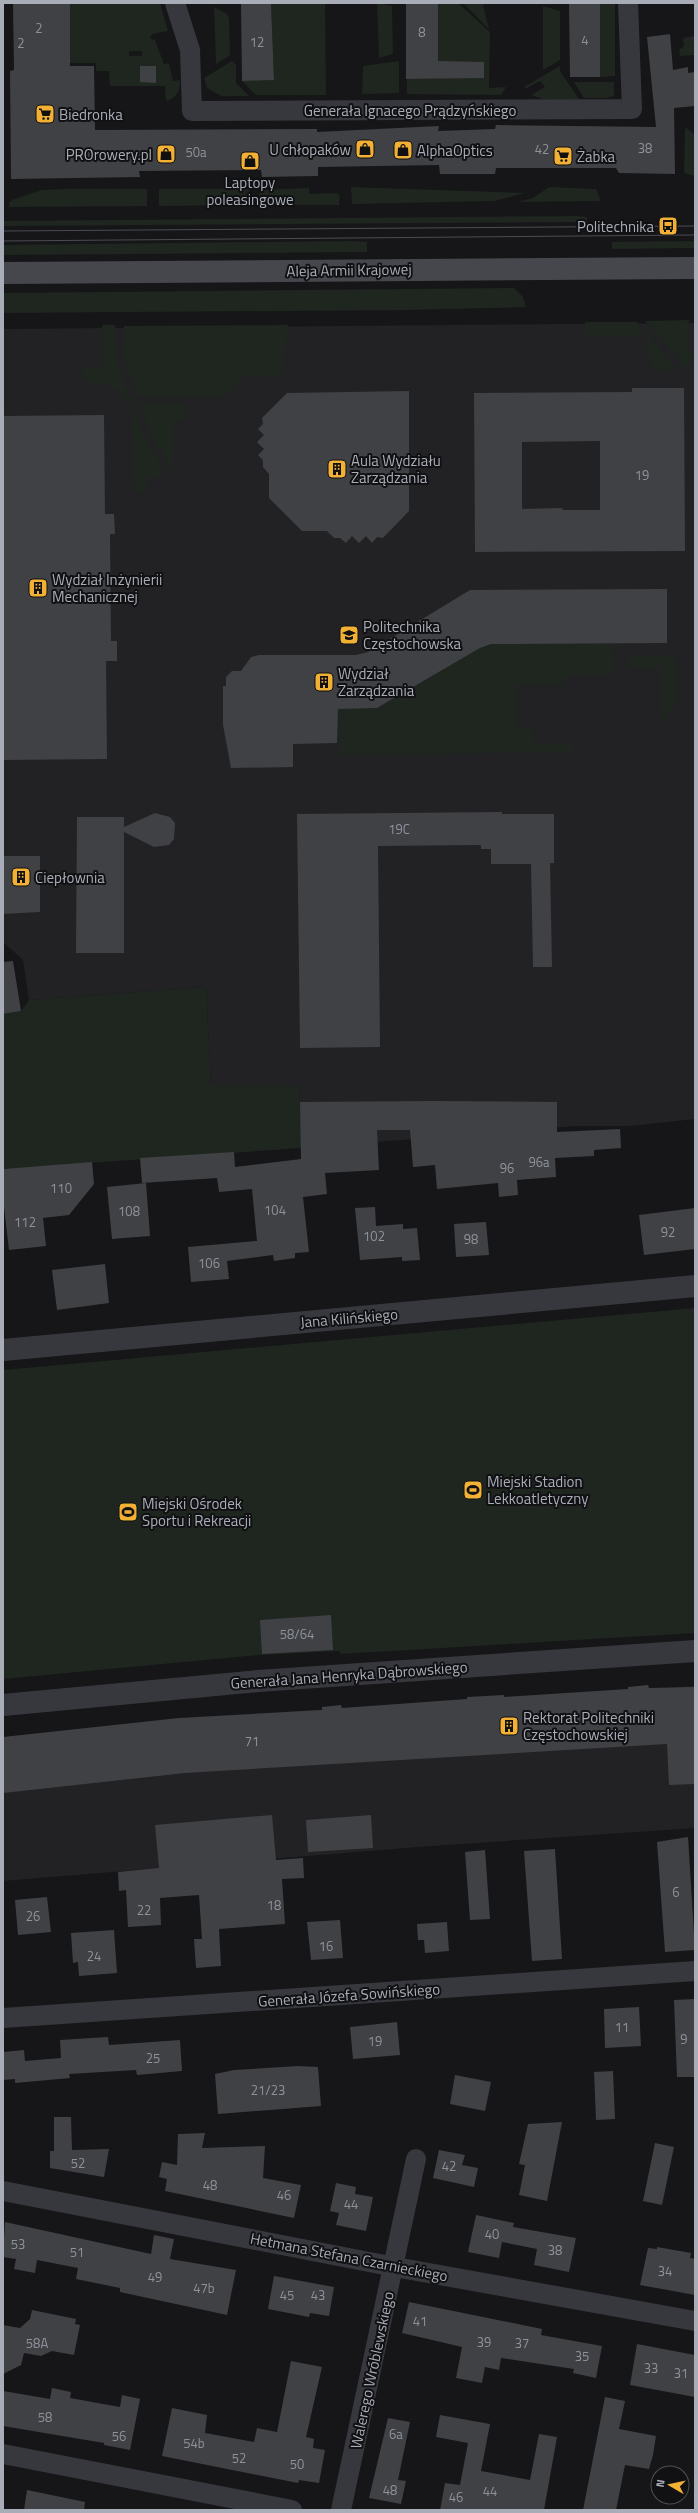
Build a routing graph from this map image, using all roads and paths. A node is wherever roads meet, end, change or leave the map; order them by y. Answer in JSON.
{"nodes":[{"id":1,"x":175,"y":3,"type":"edge"},
{"id":2,"x":628,"y":3,"type":"edge"},
{"id":3,"x":695,"y":268,"type":"edge"},
{"id":4,"x":3,"y":273,"type":"edge"},
{"id":5,"x":695,"y":1286,"type":"edge"},
{"id":6,"x":3,"y":1350,"type":"edge"},
{"id":7,"x":695,"y":1651,"type":"edge"},
{"id":8,"x":3,"y":1705,"type":"edge"},
{"id":9,"x":695,"y":1971,"type":"edge"},
{"id":10,"x":3,"y":2018,"type":"edge"},
{"id":11,"x":416,"y":2159,"type":"dead end"},
{"id":12,"x":3,"y":2191,"type":"edge"},
{"id":13,"x":394,"y":2267,"type":"junction"},
{"id":14,"x":695,"y":2321,"type":"edge"},
{"id":15,"x":3,"y":2454,"type":"edge"},
{"id":16,"x":292,"y":2510,"type":"edge"},
{"id":17,"x":341,"y":2510,"type":"edge"}],
"edges":[{"from":1,"to":2,"type":"street","name":"Generała Ignacego Prądzyńskiego"},
{"from":3,"to":4,"type":"main road","name":"Aleja Armii Krajowej"},
{"from":5,"to":6,"type":"street","name":"Jana Kilińskiego"},
{"from":7,"to":8,"type":"street","name":"Generała Jana Henryka Dąbrowskiego"},
{"from":9,"to":10,"type":"street","name":"Generała Józefa Sowińskiego"},
{"from":11,"to":13,"type":"street","name":"Walerego Wróblewskiego"},
{"from":12,"to":13,"type":"street","name":"Hetmana Stefana Czarnieckiego"},
{"from":13,"to":14,"type":"street","name":"Hetmana Stefana Czarnieckiego"},
{"from":13,"to":17,"type":"street","name":"Walerego Wróblewskiego"},
{"from":15,"to":16,"type":"street"}]}
